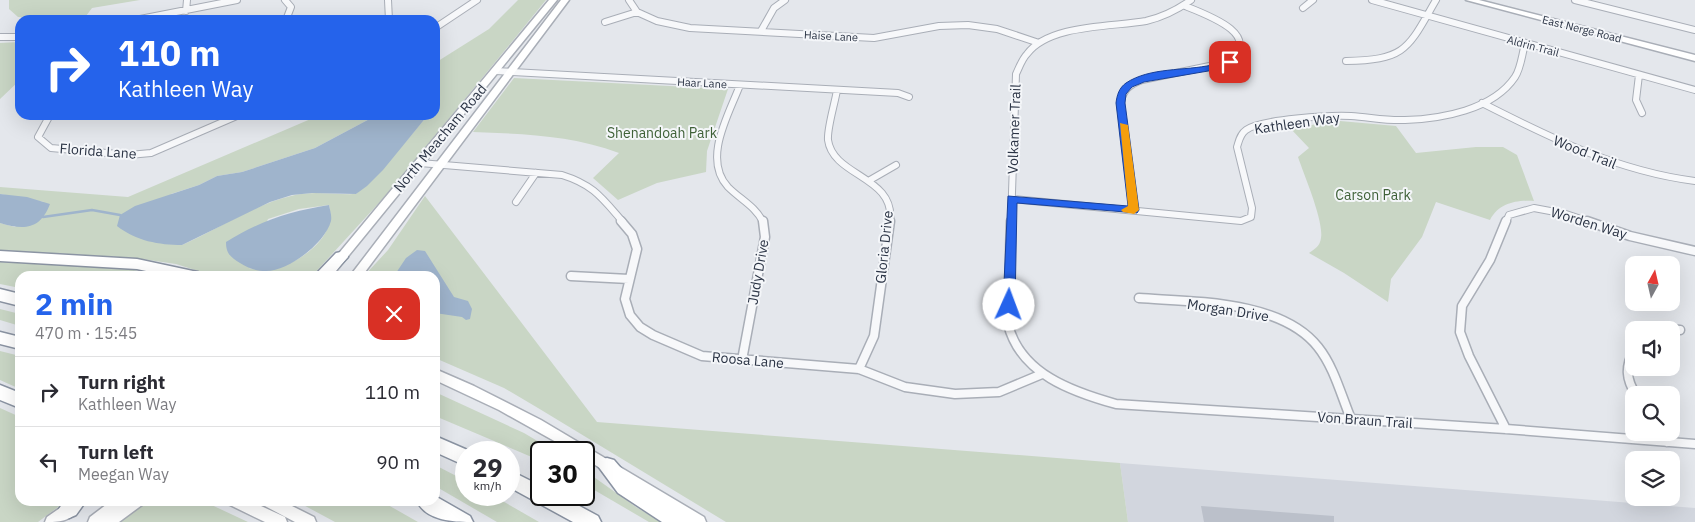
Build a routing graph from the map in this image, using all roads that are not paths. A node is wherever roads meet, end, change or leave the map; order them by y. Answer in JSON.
{"nodes":[{"id":1,"x":187,"y":0,"type":"edge"},
{"id":2,"x":238,"y":0,"type":"edge"},
{"id":3,"x":285,"y":0,"type":"edge"},
{"id":4,"x":388,"y":0,"type":"edge"},
{"id":5,"x":477,"y":0,"type":"edge"},
{"id":6,"x":553,"y":0,"type":"edge"},
{"id":7,"x":565,"y":0,"type":"edge"},
{"id":8,"x":629,"y":0,"type":"edge"},
{"id":9,"x":784,"y":0,"type":"edge"},
{"id":10,"x":1191,"y":0,"type":"edge"},
{"id":11,"x":1313,"y":0,"type":"edge"},
{"id":12,"x":1372,"y":0,"type":"edge"},
{"id":13,"x":1436,"y":0,"type":"edge"},
{"id":14,"x":1470,"y":0,"type":"edge"},
{"id":15,"x":1575,"y":0,"type":"edge"},
{"id":16,"x":1185,"y":6,"type":"junction"},
{"id":17,"x":1303,"y":8,"type":"dead end"},
{"id":18,"x":186,"y":11,"type":"junction"},
{"id":19,"x":638,"y":12,"type":"junction"},
{"id":20,"x":163,"y":15,"type":"edge"},
{"id":21,"x":289,"y":15,"type":"edge"},
{"id":22,"x":389,"y":15,"type":"edge"},
{"id":23,"x":1426,"y":17,"type":"junction"},
{"id":24,"x":605,"y":22,"type":"dead end"},
{"id":25,"x":440,"y":25,"type":"edge"},
{"id":26,"x":1695,"y":30,"type":"edge"},
{"id":27,"x":762,"y":32,"type":"junction"},
{"id":28,"x":0,"y":37,"type":"edge"},
{"id":29,"x":15,"y":37,"type":"edge"},
{"id":30,"x":1039,"y":43,"type":"junction"},
{"id":31,"x":1525,"y":44,"type":"junction"},
{"id":32,"x":1695,"y":58,"type":"edge"},
{"id":33,"x":1346,"y":61,"type":"dead end"},
{"id":34,"x":495,"y":71,"type":"junction"},
{"id":35,"x":509,"y":72,"type":"junction"},
{"id":36,"x":1639,"y":75,"type":"junction"},
{"id":37,"x":740,"y":85,"type":"junction"},
{"id":38,"x":837,"y":90,"type":"junction"},
{"id":39,"x":1695,"y":90,"type":"edge"},
{"id":40,"x":909,"y":97,"type":"dead end"},
{"id":41,"x":1482,"y":103,"type":"junction"},
{"id":42,"x":1642,"y":113,"type":"dead end"},
{"id":43,"x":47,"y":120,"type":"edge"},
{"id":44,"x":225,"y":121,"type":"edge"},
{"id":45,"x":420,"y":163,"type":"junction"},
{"id":46,"x":441,"y":163,"type":"junction"},
{"id":47,"x":896,"y":165,"type":"dead end"},
{"id":48,"x":536,"y":173,"type":"junction"},
{"id":49,"x":870,"y":180,"type":"junction"},
{"id":50,"x":1695,"y":181,"type":"edge"},
{"id":51,"x":1012,"y":199,"type":"junction"},
{"id":52,"x":516,"y":202,"type":"dead end"},
{"id":53,"x":1134,"y":210,"type":"junction"},
{"id":54,"x":1695,"y":251,"type":"edge"},
{"id":55,"x":0,"y":256,"type":"edge"},
{"id":56,"x":341,"y":257,"type":"junction"},
{"id":57,"x":170,"y":271,"type":"edge"},
{"id":58,"x":326,"y":271,"type":"edge"},
{"id":59,"x":330,"y":271,"type":"edge"},
{"id":60,"x":360,"y":271,"type":"edge"},
{"id":61,"x":571,"y":276,"type":"dead end"},
{"id":62,"x":629,"y":279,"type":"junction"},
{"id":63,"x":0,"y":296,"type":"edge"},
{"id":64,"x":1139,"y":298,"type":"dead end"},
{"id":65,"x":15,"y":299,"type":"edge"},
{"id":66,"x":0,"y":338,"type":"edge"},
{"id":67,"x":15,"y":342,"type":"edge"},
{"id":68,"x":742,"y":360,"type":"junction"},
{"id":69,"x":859,"y":369,"type":"junction"},
{"id":70,"x":1042,"y":374,"type":"junction"},
{"id":71,"x":440,"y":377,"type":"edge"},
{"id":72,"x":0,"y":392,"type":"edge"},
{"id":73,"x":15,"y":399,"type":"edge"},
{"id":74,"x":1351,"y":419,"type":"junction"},
{"id":75,"x":1506,"y":429,"type":"junction"},
{"id":76,"x":1667,"y":442,"type":"joint"},
{"id":77,"x":1695,"y":444,"type":"edge"},
{"id":78,"x":440,"y":446,"type":"edge"},
{"id":79,"x":455,"y":453,"type":"edge"},
{"id":80,"x":607,"y":466,"type":"junction"},
{"id":81,"x":520,"y":484,"type":"edge"},
{"id":82,"x":72,"y":506,"type":"edge"},
{"id":83,"x":116,"y":506,"type":"edge"},
{"id":84,"x":130,"y":506,"type":"edge"},
{"id":85,"x":246,"y":506,"type":"edge"},
{"id":86,"x":278,"y":506,"type":"edge"},
{"id":87,"x":435,"y":506,"type":"edge"},
{"id":88,"x":52,"y":522,"type":"edge"},
{"id":89,"x":95,"y":522,"type":"edge"},
{"id":90,"x":108,"y":522,"type":"edge"},
{"id":91,"x":280,"y":522,"type":"edge"},
{"id":92,"x":309,"y":522,"type":"edge"},
{"id":93,"x":463,"y":522,"type":"edge"},
{"id":94,"x":590,"y":522,"type":"edge"},
{"id":95,"x":678,"y":522,"type":"edge"},
{"id":96,"x":699,"y":522,"type":"edge"}],
"edges":[{"from":1,"to":18,"type":"street"},
{"from":2,"to":18,"type":"street"},
{"from":3,"to":21,"type":"street"},
{"from":4,"to":22,"type":"street"},
{"from":5,"to":25,"type":"street"},
{"from":6,"to":34,"type":"main road","name":"North Meacham Road"},
{"from":7,"to":35,"type":"main road","name":"North Meacham Road"},
{"from":8,"to":19,"type":"street"},
{"from":9,"to":27,"type":"street"},
{"from":10,"to":16,"type":"street","name":"Volkamer Trail"},
{"from":11,"to":17,"type":"street"},
{"from":12,"to":23,"type":"street","name":"Aldrin Trail"},
{"from":13,"to":23,"type":"street"},
{"from":14,"to":32,"type":"main road","name":"East Nerge Road"},
{"from":15,"to":26,"type":"street"},
{"from":16,"to":30,"type":"street","name":"Volkamer Trail"},
{"from":16,"to":53,"type":"street"},
{"from":18,"to":20,"type":"street"},
{"from":19,"to":24,"type":"street"},
{"from":19,"to":27,"type":"street","name":"Haise Lane"},
{"from":23,"to":31,"type":"street","name":"Aldrin Trail"},
{"from":23,"to":33,"type":"street"},
{"from":27,"to":30,"type":"street","name":"Haise Lane"},
{"from":28,"to":29,"type":"street"},
{"from":30,"to":51,"type":"street","name":"Volkamer Trail"},
{"from":31,"to":36,"type":"street","name":"Aldrin Trail"},
{"from":31,"to":41,"type":"street","name":"Kathleen Way"},
{"from":34,"to":35,"type":"street","name":"Haar Lane"},
{"from":34,"to":45,"type":"main road","name":"North Meacham Road"},
{"from":35,"to":37,"type":"street","name":"Haar Lane"},
{"from":35,"to":46,"type":"main road","name":"North Meacham Road"},
{"from":36,"to":39,"type":"street","name":"Aldrin Trail"},
{"from":36,"to":42,"type":"street"},
{"from":37,"to":38,"type":"street","name":"Haar Lane"},
{"from":37,"to":68,"type":"street","name":"Judy Drive"},
{"from":38,"to":40,"type":"street","name":"Haar Lane"},
{"from":38,"to":49,"type":"street","name":"Gloria Drive"},
{"from":41,"to":50,"type":"street","name":"Wood Trail"},
{"from":41,"to":53,"type":"street","name":"Kathleen Way"},
{"from":43,"to":44,"type":"street","name":"Florida Lane"},
{"from":45,"to":46,"type":"street","name":"Roosa Lane"},
{"from":45,"to":56,"type":"main road","name":"North Meacham Road"},
{"from":46,"to":48,"type":"street","name":"Roosa Lane"},
{"from":46,"to":60,"type":"main road","name":"North Meacham Road"},
{"from":47,"to":49,"type":"street"},
{"from":48,"to":52,"type":"street"},
{"from":48,"to":62,"type":"street","name":"Roosa Lane"},
{"from":49,"to":69,"type":"street","name":"Gloria Drive"},
{"from":51,"to":53,"type":"street","name":"Kathleen Way"},
{"from":51,"to":70,"type":"street","name":"Volkamer Trail"},
{"from":54,"to":75,"type":"street","name":"Worden Way"},
{"from":55,"to":57,"type":"highway"},
{"from":56,"to":58,"type":"highway"},
{"from":56,"to":59,"type":"main road","name":"North Meacham Road"},
{"from":61,"to":62,"type":"street"},
{"from":62,"to":68,"type":"street","name":"Roosa Lane"},
{"from":63,"to":65,"type":"highway"},
{"from":64,"to":74,"type":"street","name":"Morgan Drive"},
{"from":66,"to":67,"type":"highway"},
{"from":68,"to":69,"type":"street","name":"Roosa Lane"},
{"from":69,"to":70,"type":"street","name":"Roosa Lane"},
{"from":70,"to":74,"type":"street","name":"Von Braun Trail"},
{"from":71,"to":80,"type":"main road"},
{"from":72,"to":73,"type":"highway"},
{"from":74,"to":75,"type":"street","name":"Von Braun Trail"},
{"from":75,"to":76,"type":"street","name":"Von Braun Trail"},
{"from":76,"to":77,"type":"street","name":"Von Braun Trail"},
{"from":78,"to":79,"type":"highway"},
{"from":80,"to":95,"type":"highway"},
{"from":80,"to":96,"type":"main road"},
{"from":81,"to":94,"type":"highway"},
{"from":82,"to":88,"type":"main road"},
{"from":83,"to":89,"type":"main road"},
{"from":84,"to":90,"type":"main road"},
{"from":85,"to":91,"type":"main road"},
{"from":86,"to":92,"type":"main road"},
{"from":87,"to":93,"type":"highway"}]}
